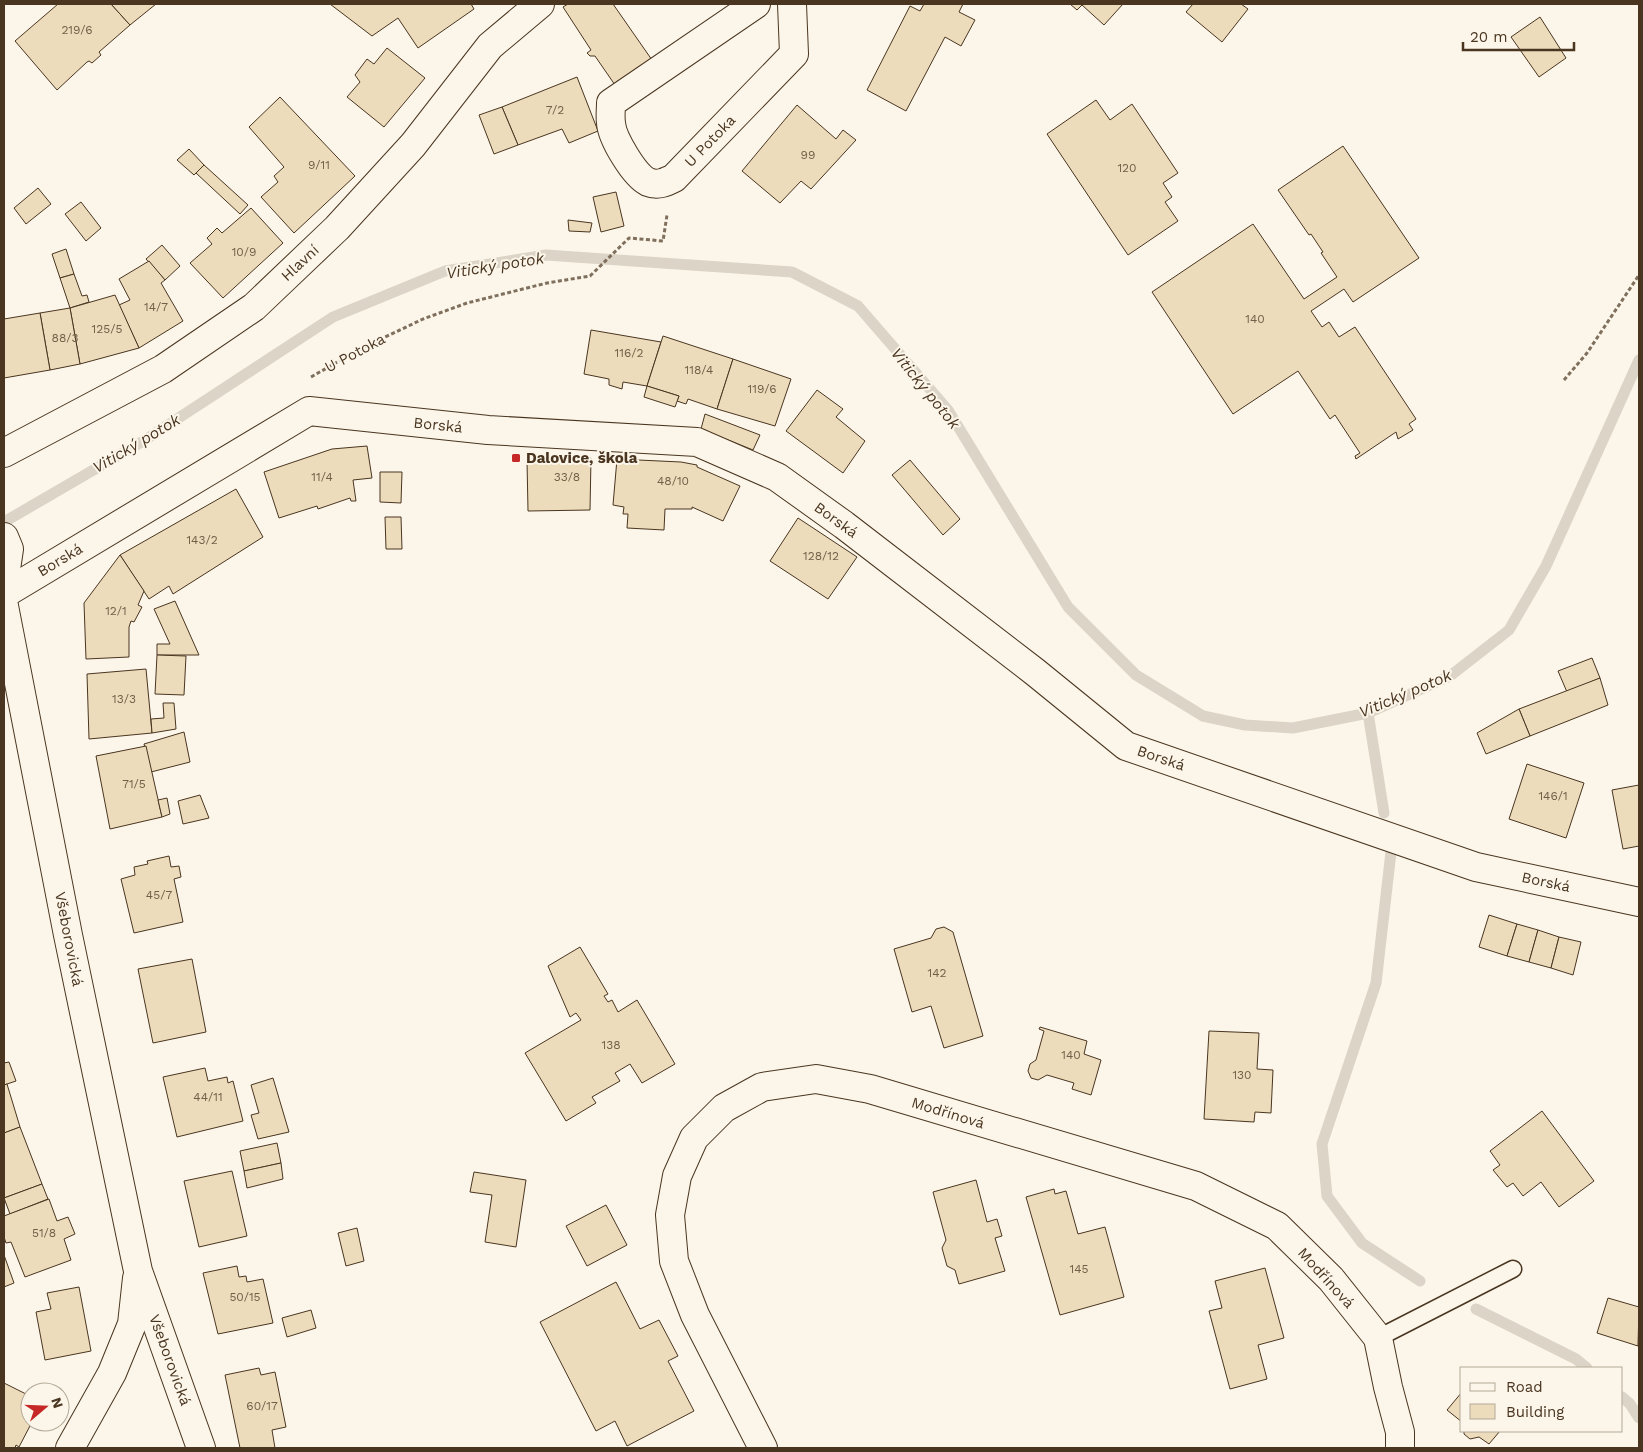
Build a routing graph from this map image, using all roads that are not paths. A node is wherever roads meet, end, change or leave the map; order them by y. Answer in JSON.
{"nodes":[{"id":1,"x":540,"y":4,"type":"edge"},
{"id":2,"x":756,"y":4,"type":"edge"},
{"id":3,"x":792,"y":4,"type":"edge"},
{"id":4,"x":4,"y":453,"type":"edge"},
{"id":5,"x":7,"y":543,"type":"edge"},
{"id":6,"x":4,"y":583,"type":"edge"},
{"id":7,"x":4,"y":594,"type":"edge"},
{"id":8,"x":4,"y":606,"type":"edge"},
{"id":9,"x":1639,"y":902,"type":"edge"},
{"id":10,"x":1513,"y":1269,"type":"dead end"},
{"id":11,"x":138,"y":1271,"type":"junction"},
{"id":12,"x":1378,"y":1338,"type":"junction"},
{"id":13,"x":70,"y":1448,"type":"edge"},
{"id":14,"x":201,"y":1448,"type":"edge"},
{"id":15,"x":763,"y":1448,"type":"edge"},
{"id":16,"x":1400,"y":1448,"type":"edge"}],
"edges":[{"from":1,"to":4,"type":"street","name":"Hlavní"},
{"from":2,"to":3,"type":"street","name":"U Potoka"},
{"from":5,"to":6,"type":"street"},
{"from":7,"to":9,"type":"street","name":"Borská"},
{"from":8,"to":11,"type":"street","name":"Všeborovická"},
{"from":10,"to":12,"type":"lane"},
{"from":11,"to":13,"type":"street","name":"Všeborovická"},
{"from":11,"to":14,"type":"street","name":"Všeborovická"},
{"from":12,"to":15,"type":"street","name":"Modřínová"},
{"from":12,"to":16,"type":"street","name":"Modřínová"}]}
